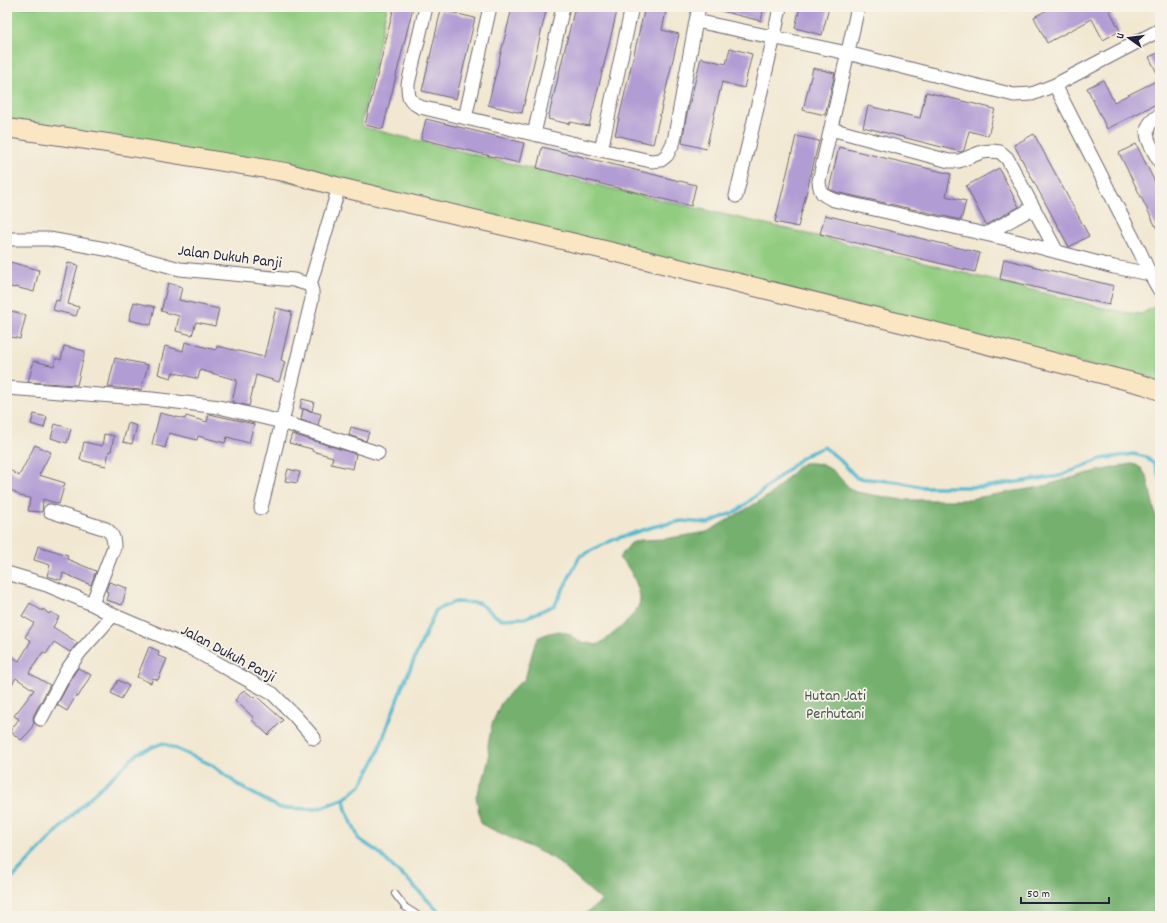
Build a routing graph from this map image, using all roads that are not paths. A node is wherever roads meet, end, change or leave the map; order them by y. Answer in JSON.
{"nodes":[{"id":1,"x":426,"y":7,"type":"edge"},
{"id":2,"x":490,"y":7,"type":"edge"},
{"id":3,"x":563,"y":7,"type":"edge"},
{"id":4,"x":632,"y":7,"type":"edge"},
{"id":5,"x":699,"y":7,"type":"edge"},
{"id":6,"x":780,"y":7,"type":"edge"},
{"id":7,"x":858,"y":7,"type":"edge"},
{"id":8,"x":696,"y":21,"type":"junction"},
{"id":9,"x":1160,"y":30,"type":"edge"},
{"id":10,"x":774,"y":38,"type":"junction"},
{"id":11,"x":848,"y":53,"type":"junction"},
{"id":12,"x":1056,"y":85,"type":"junction"},
{"id":13,"x":1160,"y":115,"type":"edge"},
{"id":14,"x":465,"y":118,"type":"junction"},
{"id":15,"x":7,"y":128,"type":"edge"},
{"id":16,"x":831,"y":129,"type":"junction"},
{"id":17,"x":534,"y":134,"type":"junction"},
{"id":18,"x":601,"y":150,"type":"junction"},
{"id":19,"x":1160,"y":162,"type":"edge"},
{"id":20,"x":339,"y":187,"type":"junction"},
{"id":21,"x":736,"y":196,"type":"dead end"},
{"id":22,"x":1033,"y":208,"type":"junction"},
{"id":23,"x":986,"y":234,"type":"junction"},
{"id":24,"x":7,"y":239,"type":"edge"},
{"id":25,"x":1057,"y":252,"type":"junction"},
{"id":26,"x":1150,"y":274,"type":"junction"},
{"id":27,"x":310,"y":285,"type":"junction"},
{"id":28,"x":1160,"y":291,"type":"edge"},
{"id":29,"x":7,"y":388,"type":"edge"},
{"id":30,"x":1160,"y":391,"type":"edge"},
{"id":31,"x":282,"y":422,"type":"junction"},
{"id":32,"x":378,"y":453,"type":"dead end"},
{"id":33,"x":260,"y":508,"type":"dead end"},
{"id":34,"x":50,"y":511,"type":"dead end"},
{"id":35,"x":7,"y":573,"type":"edge"},
{"id":36,"x":92,"y":604,"type":"junction"},
{"id":37,"x":113,"y":616,"type":"junction"},
{"id":38,"x":41,"y":719,"type":"dead end"},
{"id":39,"x":314,"y":738,"type":"dead end"},
{"id":40,"x":395,"y":894,"type":"dead end"},
{"id":41,"x":419,"y":916,"type":"edge"}],
"edges":[{"from":1,"to":14,"type":"street"},
{"from":2,"to":14,"type":"street"},
{"from":3,"to":17,"type":"street"},
{"from":4,"to":18,"type":"street"},
{"from":5,"to":8,"type":"street"},
{"from":6,"to":10,"type":"street"},
{"from":7,"to":11,"type":"street"},
{"from":8,"to":10,"type":"street"},
{"from":8,"to":18,"type":"street"},
{"from":9,"to":12,"type":"street"},
{"from":10,"to":11,"type":"street"},
{"from":10,"to":21,"type":"street"},
{"from":11,"to":12,"type":"street"},
{"from":11,"to":16,"type":"street"},
{"from":12,"to":26,"type":"street"},
{"from":13,"to":19,"type":"street"},
{"from":14,"to":17,"type":"street"},
{"from":15,"to":20,"type":"main road"},
{"from":16,"to":22,"type":"street"},
{"from":16,"to":23,"type":"street"},
{"from":17,"to":18,"type":"street"},
{"from":20,"to":27,"type":"street"},
{"from":20,"to":30,"type":"main road"},
{"from":22,"to":23,"type":"street"},
{"from":22,"to":25,"type":"street"},
{"from":23,"to":25,"type":"street"},
{"from":24,"to":27,"type":"street","name":"Jalan Dukuh Panji"},
{"from":25,"to":26,"type":"street"},
{"from":26,"to":28,"type":"street"},
{"from":27,"to":31,"type":"street"},
{"from":29,"to":31,"type":"street"},
{"from":31,"to":32,"type":"street"},
{"from":31,"to":33,"type":"street"},
{"from":34,"to":36,"type":"street"},
{"from":35,"to":36,"type":"street","name":"Jalan Dukuh Panji"},
{"from":36,"to":37,"type":"street","name":"Jalan Dukuh Panji"},
{"from":37,"to":38,"type":"street"},
{"from":37,"to":39,"type":"street","name":"Jalan Dukuh Panji"},
{"from":40,"to":41,"type":"lane"}]}
